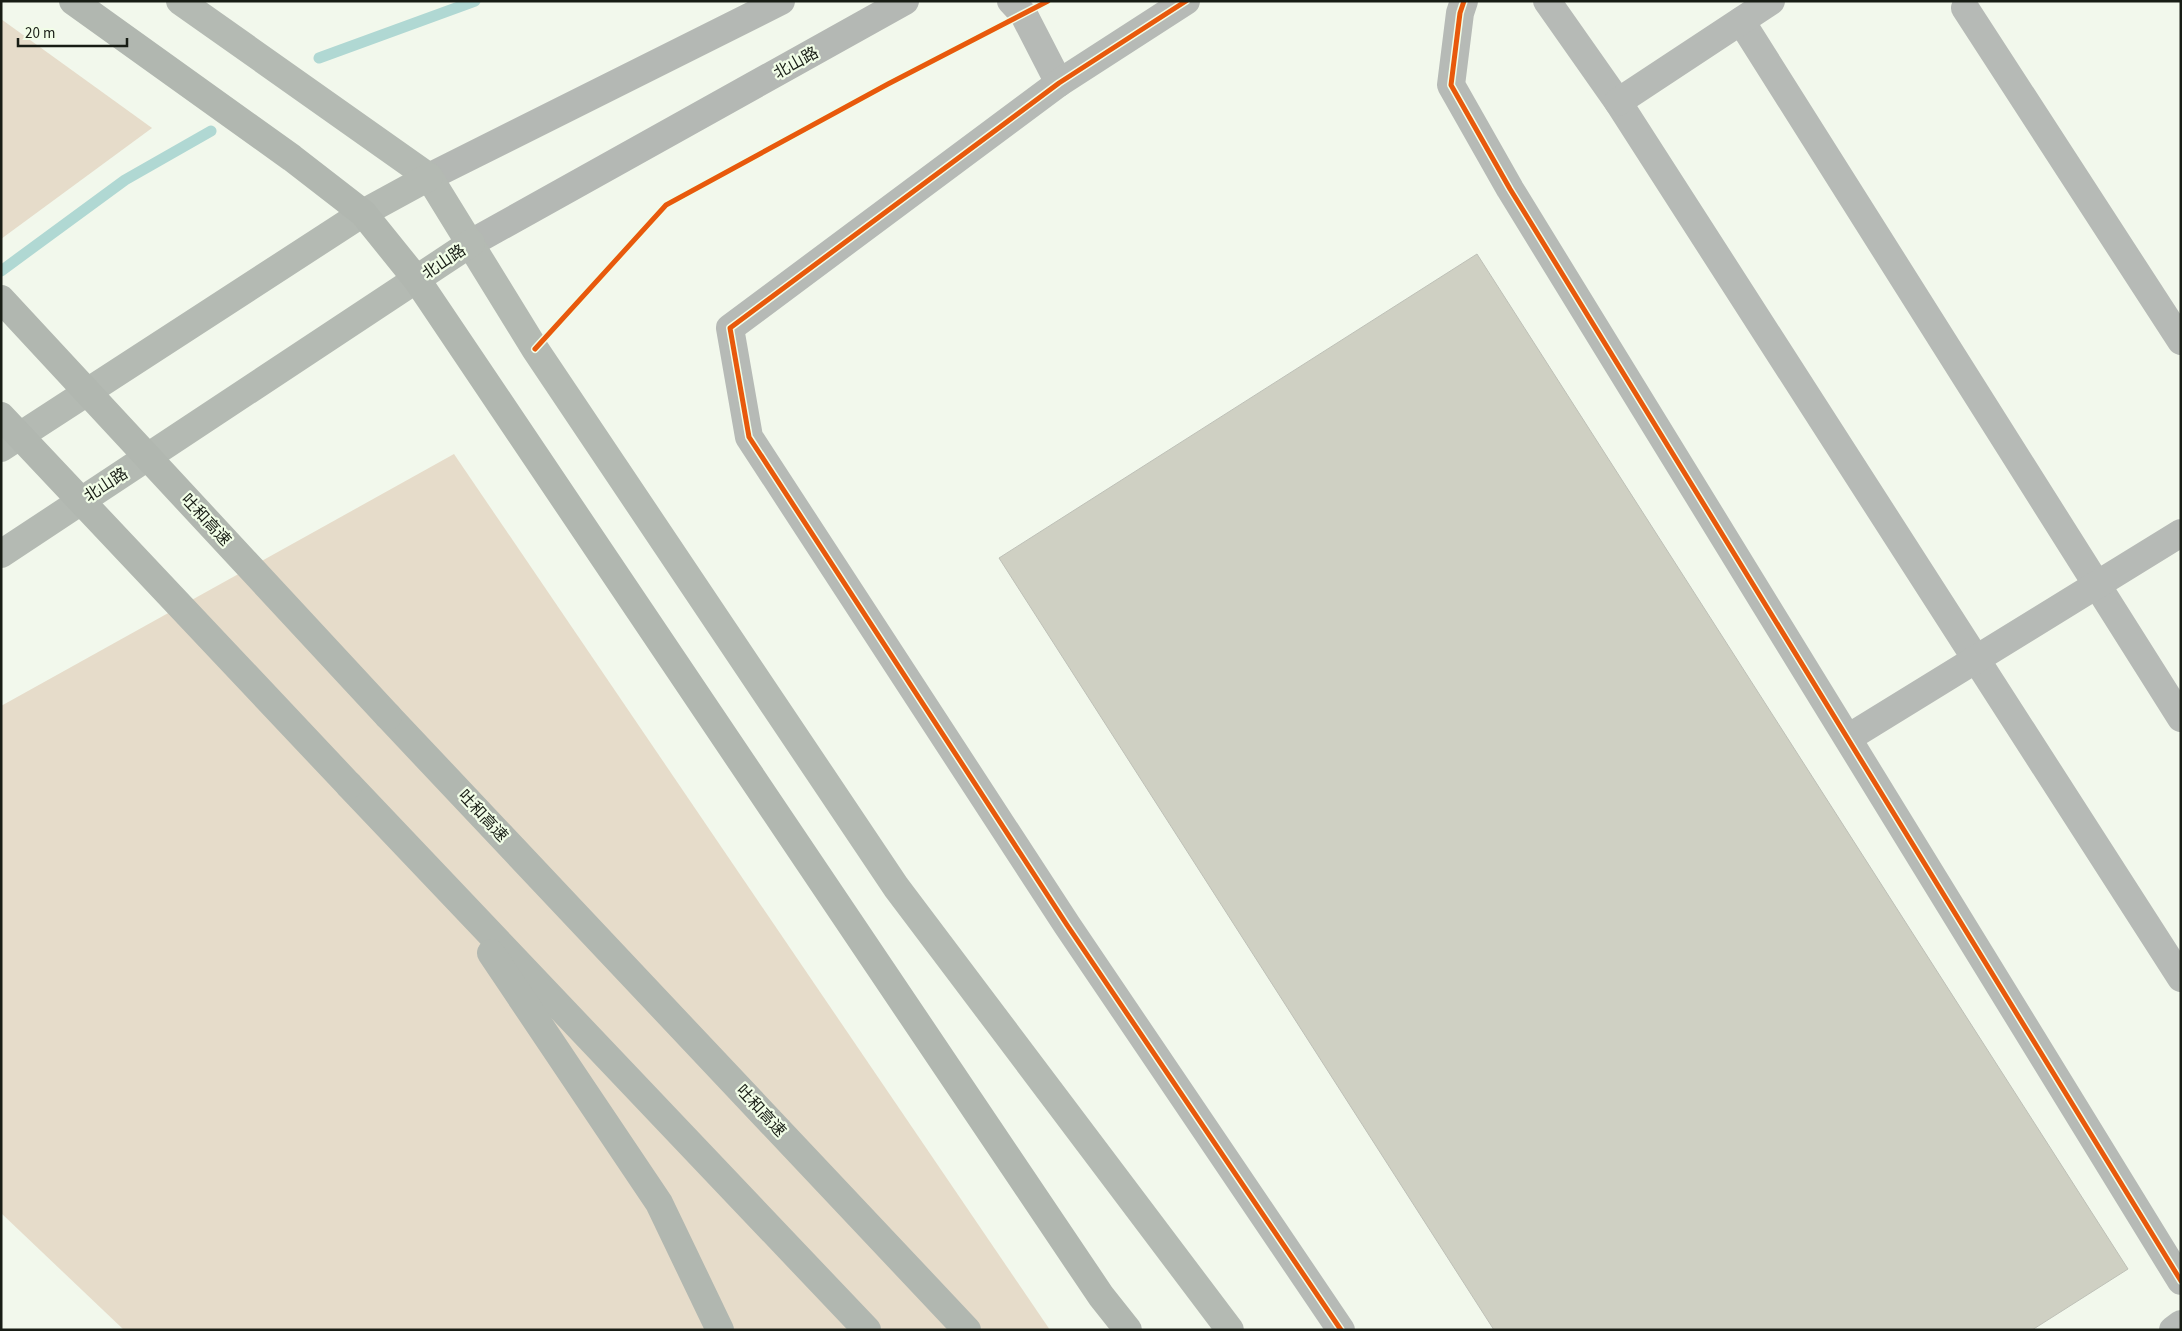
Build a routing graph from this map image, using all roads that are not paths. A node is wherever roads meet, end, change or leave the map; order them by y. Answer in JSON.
{"nodes":[{"id":1,"x":73,"y":1,"type":"edge"},
{"id":2,"x":180,"y":1,"type":"edge"},
{"id":3,"x":781,"y":1,"type":"edge"},
{"id":4,"x":905,"y":1,"type":"edge"},
{"id":5,"x":1010,"y":1,"type":"edge"},
{"id":6,"x":1186,"y":1,"type":"edge"},
{"id":7,"x":1464,"y":1,"type":"edge"},
{"id":8,"x":1547,"y":1,"type":"edge"},
{"id":9,"x":1771,"y":1,"type":"edge"},
{"id":10,"x":1965,"y":8,"type":"dead end"},
{"id":11,"x":1741,"y":21,"type":"junction"},
{"id":12,"x":1059,"y":83,"type":"junction"},
{"id":13,"x":1618,"y":102,"type":"junction"},
{"id":14,"x":429,"y":178,"type":"junction"},
{"id":15,"x":362,"y":213,"type":"junction"},
{"id":16,"x":471,"y":243,"type":"junction"},
{"id":17,"x":417,"y":280,"type":"junction"},
{"id":18,"x":1,"y":300,"type":"edge"},
{"id":19,"x":2181,"y":341,"type":"edge"},
{"id":20,"x":1,"y":416,"type":"edge"},
{"id":21,"x":1,"y":448,"type":"edge"},
{"id":22,"x":2181,"y":533,"type":"edge"},
{"id":23,"x":1,"y":554,"type":"edge"},
{"id":24,"x":2097,"y":585,"type":"junction"},
{"id":25,"x":1976,"y":659,"type":"junction"},
{"id":26,"x":2181,"y":718,"type":"edge"},
{"id":27,"x":1848,"y":738,"type":"junction"},
{"id":28,"x":440,"y":880,"type":"junction"},
{"id":29,"x":2181,"y":978,"type":"edge"},
{"id":30,"x":2181,"y":1281,"type":"edge"},
{"id":31,"x":2181,"y":1324,"type":"edge"},
{"id":32,"x":720,"y":1330,"type":"edge"},
{"id":33,"x":867,"y":1330,"type":"edge"},
{"id":34,"x":968,"y":1330,"type":"edge"},
{"id":35,"x":1128,"y":1330,"type":"edge"},
{"id":36,"x":1230,"y":1330,"type":"edge"},
{"id":37,"x":1341,"y":1330,"type":"edge"},
{"id":38,"x":2173,"y":1330,"type":"edge"}],
"edges":[{"from":1,"to":15,"type":"highway"},
{"from":2,"to":14,"type":"highway"},
{"from":3,"to":14,"type":"main road"},
{"from":4,"to":16,"type":"main road","name":"北山路"},
{"from":5,"to":12,"type":"street"},
{"from":6,"to":12,"type":"street"},
{"from":7,"to":27,"type":"street"},
{"from":8,"to":13,"type":"street"},
{"from":9,"to":11,"type":"street"},
{"from":10,"to":19,"type":"street"},
{"from":11,"to":13,"type":"street"},
{"from":11,"to":24,"type":"street"},
{"from":12,"to":37,"type":"street"},
{"from":13,"to":25,"type":"street"},
{"from":14,"to":15,"type":"highway"},
{"from":14,"to":16,"type":"highway"},
{"from":15,"to":17,"type":"highway"},
{"from":15,"to":21,"type":"highway"},
{"from":16,"to":17,"type":"highway","name":"北山路"},
{"from":16,"to":36,"type":"highway"},
{"from":17,"to":23,"type":"highway","name":"北山路"},
{"from":17,"to":35,"type":"highway"},
{"from":18,"to":34,"type":"highway","name":"吐和高速","bridge":true},
{"from":20,"to":28,"type":"highway","bridge":true},
{"from":22,"to":24,"type":"street"},
{"from":24,"to":25,"type":"street"},
{"from":24,"to":26,"type":"street"},
{"from":25,"to":27,"type":"street"},
{"from":25,"to":29,"type":"street"},
{"from":27,"to":30,"type":"street"},
{"from":28,"to":32,"type":"highway"},
{"from":28,"to":33,"type":"highway"},
{"from":31,"to":38,"type":"street"}]}
